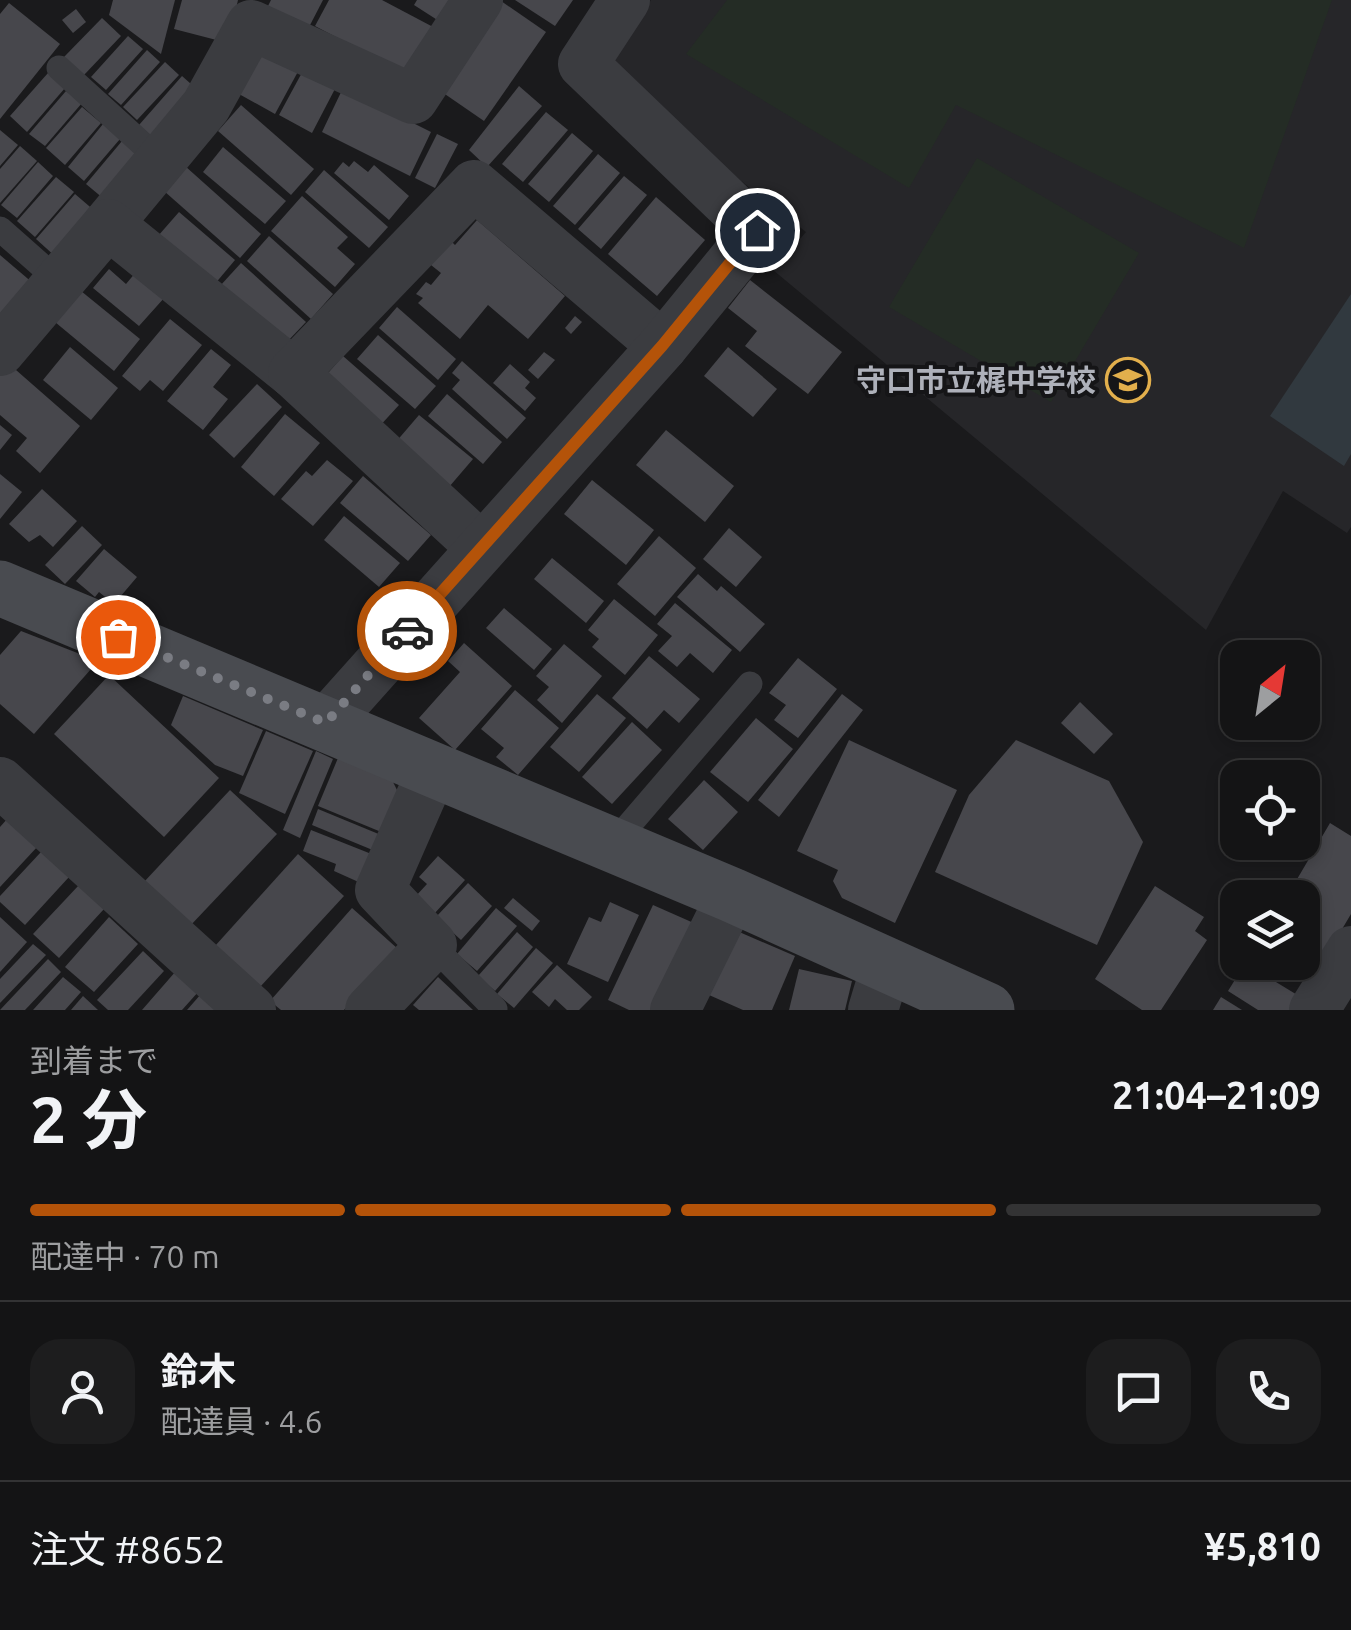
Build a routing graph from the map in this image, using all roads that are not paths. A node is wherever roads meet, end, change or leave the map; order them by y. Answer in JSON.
{"nodes":[{"id":1,"x":478,"y":0,"type":"edge"},
{"id":2,"x":625,"y":0,"type":"edge"},
{"id":3,"x":255,"y":13,"type":"edge"},
{"id":4,"x":59,"y":68,"type":"dead end"},
{"id":5,"x":161,"y":161,"type":"junction"},
{"id":6,"x":108,"y":224,"type":"junction"},
{"id":7,"x":0,"y":229,"type":"edge"},
{"id":8,"x":60,"y":281,"type":"junction"},
{"id":9,"x":662,"y":346,"type":"junction"},
{"id":10,"x":0,"y":351,"type":"edge"},
{"id":11,"x":293,"y":372,"type":"junction"},
{"id":12,"x":481,"y":547,"type":"junction"},
{"id":13,"x":5,"y":598,"type":"edge"},
{"id":14,"x":750,"y":684,"type":"dead end"},
{"id":15,"x":326,"y":723,"type":"junction"},
{"id":16,"x":433,"y":769,"type":"junction"},
{"id":17,"x":0,"y":782,"type":"edge"},
{"id":18,"x":612,"y":845,"type":"junction"},
{"id":19,"x":732,"y":895,"type":"junction"},
{"id":20,"x":432,"y":945,"type":"junction"},
{"id":21,"x":1351,"y":951,"type":"edge"},
{"id":22,"x":880,"y":989,"type":"edge"},
{"id":23,"x":495,"y":1009,"type":"edge"},
{"id":24,"x":251,"y":1010,"type":"edge"},
{"id":25,"x":370,"y":1010,"type":"edge"},
{"id":26,"x":675,"y":1010,"type":"edge"},
{"id":27,"x":987,"y":1010,"type":"edge"},
{"id":28,"x":1314,"y":1010,"type":"edge"}],
"edges":[{"from":1,"to":3,"type":"street"},
{"from":2,"to":9,"type":"street"},
{"from":3,"to":5,"type":"street"},
{"from":4,"to":5,"type":"lane"},
{"from":5,"to":6,"type":"street"},
{"from":6,"to":8,"type":"street"},
{"from":6,"to":11,"type":"street"},
{"from":7,"to":8,"type":"lane"},
{"from":8,"to":10,"type":"street"},
{"from":9,"to":11,"type":"street"},
{"from":9,"to":12,"type":"street"},
{"from":11,"to":12,"type":"street"},
{"from":12,"to":15,"type":"street"},
{"from":13,"to":15,"type":"street"},
{"from":14,"to":18,"type":"lane"},
{"from":15,"to":16,"type":"street"},
{"from":16,"to":18,"type":"street"},
{"from":16,"to":20,"type":"street"},
{"from":17,"to":24,"type":"street"},
{"from":18,"to":19,"type":"street"},
{"from":19,"to":22,"type":"street"},
{"from":19,"to":26,"type":"street"},
{"from":20,"to":23,"type":"lane"},
{"from":20,"to":25,"type":"street"},
{"from":21,"to":28,"type":"street"},
{"from":22,"to":27,"type":"street"}]}
